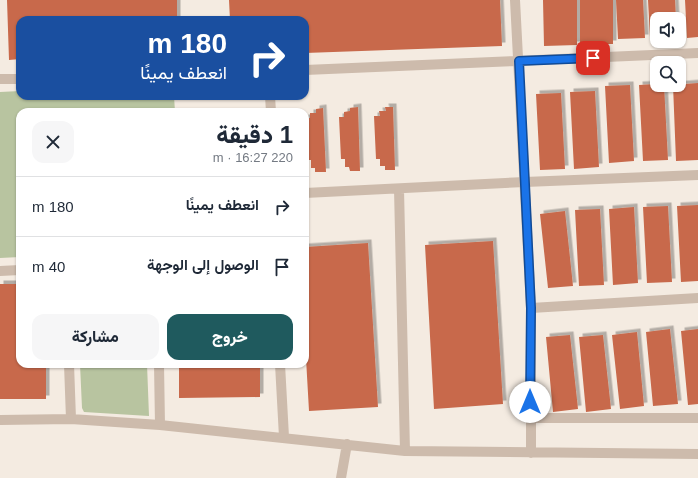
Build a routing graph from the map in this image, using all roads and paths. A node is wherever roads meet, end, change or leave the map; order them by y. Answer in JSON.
{"nodes":[{"id":1,"x":516,"y":0,"type":"edge"},
{"id":2,"x":698,"y":53,"type":"edge"},
{"id":3,"x":519,"y":61,"type":"junction"},
{"id":4,"x":309,"y":70,"type":"edge"},
{"id":5,"x":0,"y":79,"type":"edge"},
{"id":6,"x":16,"y":79,"type":"edge"},
{"id":7,"x":698,"y":175,"type":"edge"},
{"id":8,"x":525,"y":182,"type":"junction"},
{"id":9,"x":399,"y":189,"type":"junction"},
{"id":10,"x":309,"y":193,"type":"edge"},
{"id":11,"x":16,"y":270,"type":"edge"},
{"id":12,"x":0,"y":271,"type":"edge"},
{"id":13,"x":698,"y":298,"type":"edge"},
{"id":14,"x":531,"y":308,"type":"junction"},
{"id":15,"x":69,"y":368,"type":"edge"},
{"id":16,"x":159,"y":368,"type":"edge"},
{"id":17,"x":280,"y":368,"type":"edge"},
{"id":18,"x":530,"y":418,"type":"junction"},
{"id":19,"x":698,"y":418,"type":"edge"},
{"id":20,"x":71,"y":419,"type":"junction"},
{"id":21,"x":0,"y":420,"type":"edge"},
{"id":22,"x":160,"y":425,"type":"junction"},
{"id":23,"x":284,"y":437,"type":"junction"},
{"id":24,"x":347,"y":444,"type":"junction"},
{"id":25,"x":405,"y":451,"type":"junction"},
{"id":26,"x":531,"y":453,"type":"junction"},
{"id":27,"x":698,"y":454,"type":"edge"},
{"id":28,"x":341,"y":478,"type":"edge"}],
"edges":[{"from":1,"to":3,"type":"street"},
{"from":2,"to":3,"type":"street"},
{"from":3,"to":4,"type":"street"},
{"from":3,"to":8,"type":"street"},
{"from":5,"to":6,"type":"street"},
{"from":7,"to":8,"type":"street"},
{"from":8,"to":9,"type":"street"},
{"from":8,"to":14,"type":"street"},
{"from":9,"to":10,"type":"street"},
{"from":9,"to":25,"type":"street"},
{"from":11,"to":12,"type":"street"},
{"from":13,"to":14,"type":"street"},
{"from":14,"to":18,"type":"street"},
{"from":15,"to":20,"type":"street"},
{"from":16,"to":22,"type":"street"},
{"from":17,"to":23,"type":"street"},
{"from":18,"to":19,"type":"street"},
{"from":18,"to":26,"type":"street"},
{"from":20,"to":21,"type":"street"},
{"from":20,"to":22,"type":"street"},
{"from":22,"to":23,"type":"street"},
{"from":23,"to":24,"type":"street"},
{"from":24,"to":25,"type":"street"},
{"from":24,"to":28,"type":"street"},
{"from":25,"to":26,"type":"street"},
{"from":26,"to":27,"type":"street"}]}
